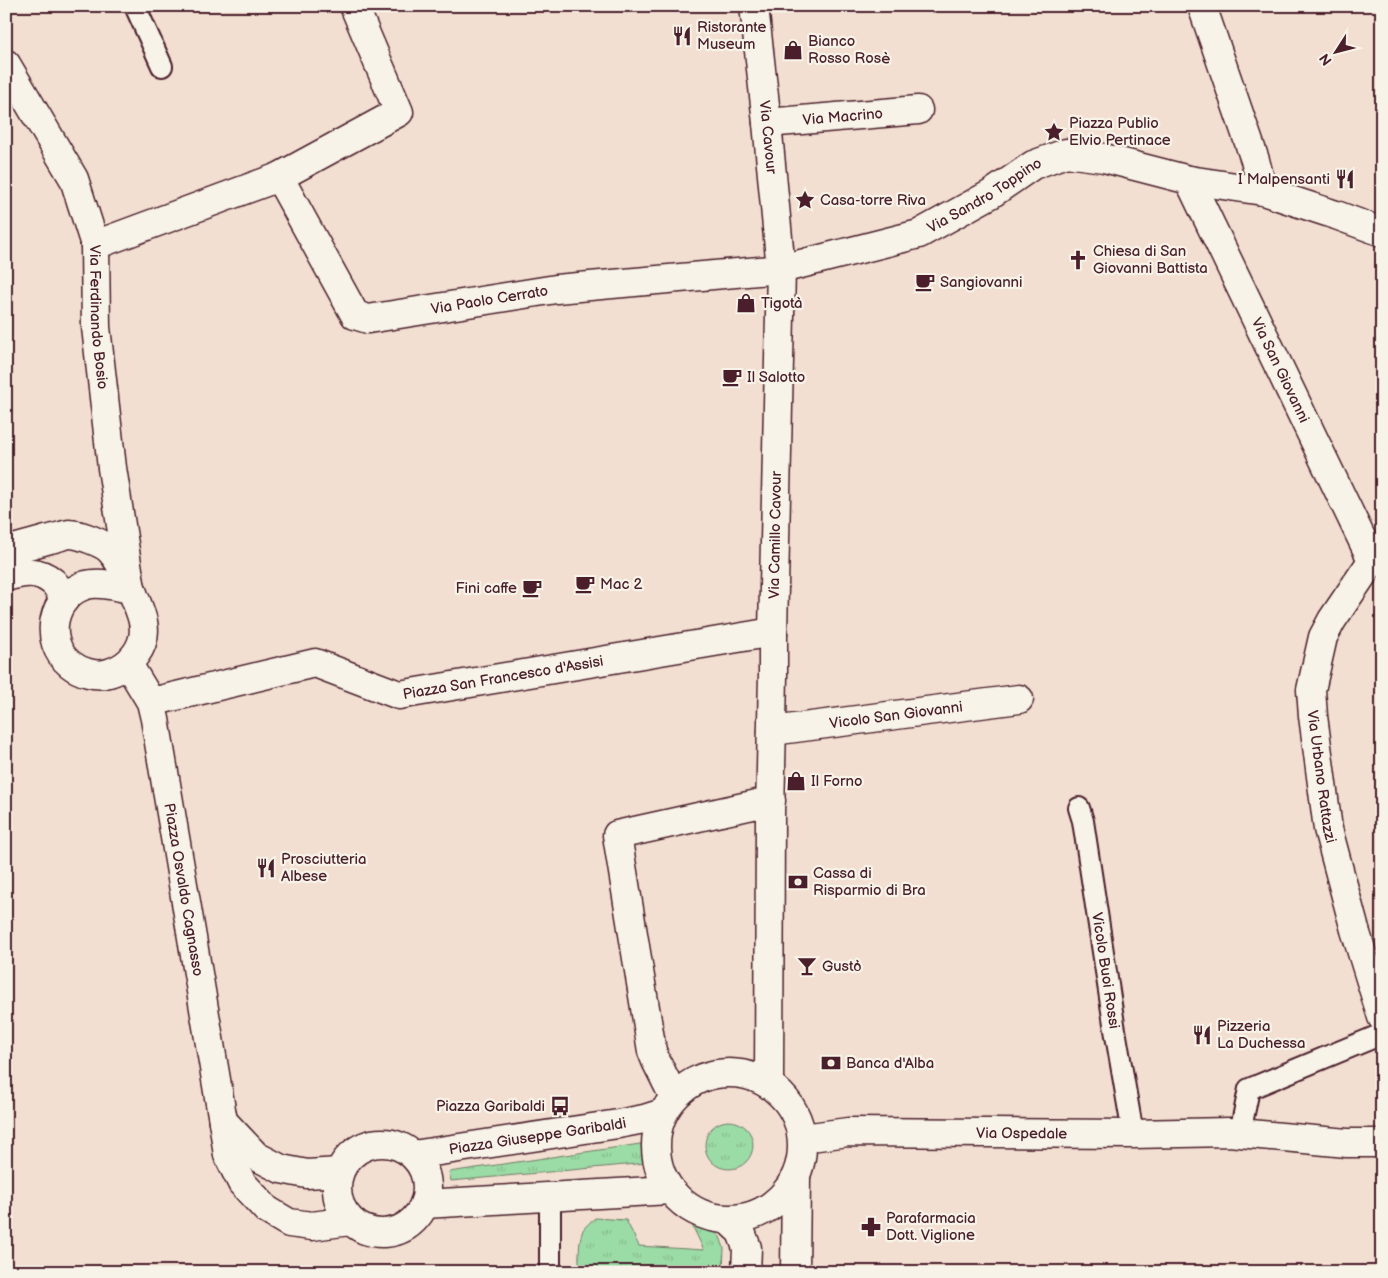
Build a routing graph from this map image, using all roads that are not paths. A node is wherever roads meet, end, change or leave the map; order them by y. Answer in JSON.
{"nodes":[{"id":1,"x":135,"y":6,"type":"edge"},
{"id":2,"x":354,"y":6,"type":"edge"},
{"id":3,"x":754,"y":6,"type":"edge"},
{"id":4,"x":1202,"y":6,"type":"edge"},
{"id":5,"x":6,"y":64,"type":"edge"},
{"id":6,"x":162,"y":66,"type":"dead end"},
{"id":7,"x":918,"y":110,"type":"dead end"},
{"id":8,"x":767,"y":123,"type":"junction"},
{"id":9,"x":279,"y":177,"type":"junction"},
{"id":10,"x":1188,"y":180,"type":"junction"},
{"id":11,"x":1263,"y":191,"type":"junction"},
{"id":12,"x":1382,"y":232,"type":"edge"},
{"id":13,"x":95,"y":245,"type":"junction"},
{"id":14,"x":781,"y":269,"type":"junction"},
{"id":15,"x":6,"y":551,"type":"edge"},
{"id":16,"x":1377,"y":553,"type":"edge"},
{"id":17,"x":6,"y":577,"type":"edge"},
{"id":18,"x":131,"y":589,"type":"junction"},
{"id":19,"x":64,"y":600,"type":"junction"},
{"id":20,"x":773,"y":632,"type":"junction"},
{"id":21,"x":128,"y":664,"type":"junction"},
{"id":22,"x":1020,"y":699,"type":"dead end"},
{"id":23,"x":151,"y":702,"type":"junction"},
{"id":24,"x":772,"y":731,"type":"junction"},
{"id":25,"x":771,"y":802,"type":"junction"},
{"id":26,"x":1079,"y":808,"type":"dead end"},
{"id":27,"x":1382,"y":1017,"type":"edge"},
{"id":28,"x":1382,"y":1034,"type":"edge"},
{"id":29,"x":769,"y":1084,"type":"junction"},
{"id":30,"x":668,"y":1105,"type":"junction"},
{"id":31,"x":223,"y":1122,"type":"junction"},
{"id":32,"x":1240,"y":1133,"type":"junction"},
{"id":33,"x":1133,"y":1134,"type":"junction"},
{"id":34,"x":803,"y":1138,"type":"junction"},
{"id":35,"x":1382,"y":1143,"type":"edge"},
{"id":36,"x":413,"y":1155,"type":"junction"},
{"id":37,"x":340,"y":1172,"type":"junction"},
{"id":38,"x":796,"y":1177,"type":"junction"},
{"id":39,"x":670,"y":1190,"type":"junction"},
{"id":40,"x":550,"y":1197,"type":"junction"},
{"id":41,"x":424,"y":1204,"type":"junction"},
{"id":42,"x":728,"y":1220,"type":"junction"},
{"id":43,"x":350,"y":1221,"type":"junction"},
{"id":44,"x":550,"y":1272,"type":"edge"},
{"id":45,"x":746,"y":1272,"type":"edge"},
{"id":46,"x":795,"y":1272,"type":"edge"}],
"edges":[{"from":1,"to":6,"type":"lane"},
{"from":2,"to":9,"type":"street"},
{"from":3,"to":8,"type":"street","name":"Via Cavour"},
{"from":4,"to":11,"type":"street"},
{"from":5,"to":13,"type":"street","name":"Via Ferdinando Bosio"},
{"from":7,"to":8,"type":"street","name":"Via Macrino"},
{"from":8,"to":14,"type":"street","name":"Via Cavour"},
{"from":9,"to":13,"type":"street"},
{"from":9,"to":14,"type":"street","name":"Via Paolo Cerrato"},
{"from":10,"to":11,"type":"street"},
{"from":10,"to":14,"type":"street","name":"Via Sandro Toppino"},
{"from":10,"to":16,"type":"street","name":"Via San Giovanni"},
{"from":11,"to":12,"type":"street"},
{"from":13,"to":18,"type":"street","name":"Via Ferdinando Bosio"},
{"from":14,"to":20,"type":"street","name":"Via Camillo Cavour"},
{"from":15,"to":18,"type":"street"},
{"from":16,"to":27,"type":"street","name":"Via Urbano Rattazzi"},
{"from":17,"to":19,"type":"street"},
{"from":18,"to":19,"type":"street"},
{"from":18,"to":21,"type":"street"},
{"from":19,"to":21,"type":"street"},
{"from":20,"to":23,"type":"street","name":"Piazza San Francesco d'Assisi"},
{"from":20,"to":24,"type":"street","name":"Via Camillo Cavour"},
{"from":21,"to":23,"type":"street","name":"Piazza Osvaldo Cagnasso"},
{"from":22,"to":24,"type":"street","name":"Vicolo San Giovanni"},
{"from":23,"to":31,"type":"street","name":"Piazza Osvaldo Cagnasso"},
{"from":24,"to":25,"type":"street","name":"Via Camillo Cavour"},
{"from":25,"to":29,"type":"street","name":"Via Camillo Cavour"},
{"from":25,"to":30,"type":"street"},
{"from":26,"to":33,"type":"lane","name":"Vicolo Buoi Rossi"},
{"from":28,"to":32,"type":"lane"},
{"from":29,"to":30,"type":"street","name":"Piazza Giuseppe Garibaldi"},
{"from":29,"to":34,"type":"street","name":"Piazza Giuseppe Garibaldi"},
{"from":30,"to":36,"type":"street","name":"Piazza Giuseppe Garibaldi"},
{"from":30,"to":39,"type":"street","name":"Piazza Giuseppe Garibaldi"},
{"from":31,"to":37,"type":"street"},
{"from":31,"to":43,"type":"street","name":"Piazza Osvaldo Cagnasso"},
{"from":32,"to":33,"type":"street","name":"Via Ospedale"},
{"from":32,"to":35,"type":"street","name":"Via Ospedale"},
{"from":33,"to":34,"type":"street","name":"Via Ospedale"},
{"from":34,"to":38,"type":"street","name":"Piazza Giuseppe Garibaldi"},
{"from":36,"to":37,"type":"street"},
{"from":36,"to":41,"type":"street"},
{"from":37,"to":43,"type":"street"},
{"from":38,"to":42,"type":"street","name":"Piazza Giuseppe Garibaldi"},
{"from":38,"to":46,"type":"street","name":"Piazza Giuseppe Garibaldi"},
{"from":39,"to":40,"type":"street"},
{"from":39,"to":42,"type":"street","name":"Piazza Giuseppe Garibaldi"},
{"from":40,"to":41,"type":"street"},
{"from":40,"to":44,"type":"lane"},
{"from":41,"to":43,"type":"street"},
{"from":42,"to":45,"type":"street"}]}
